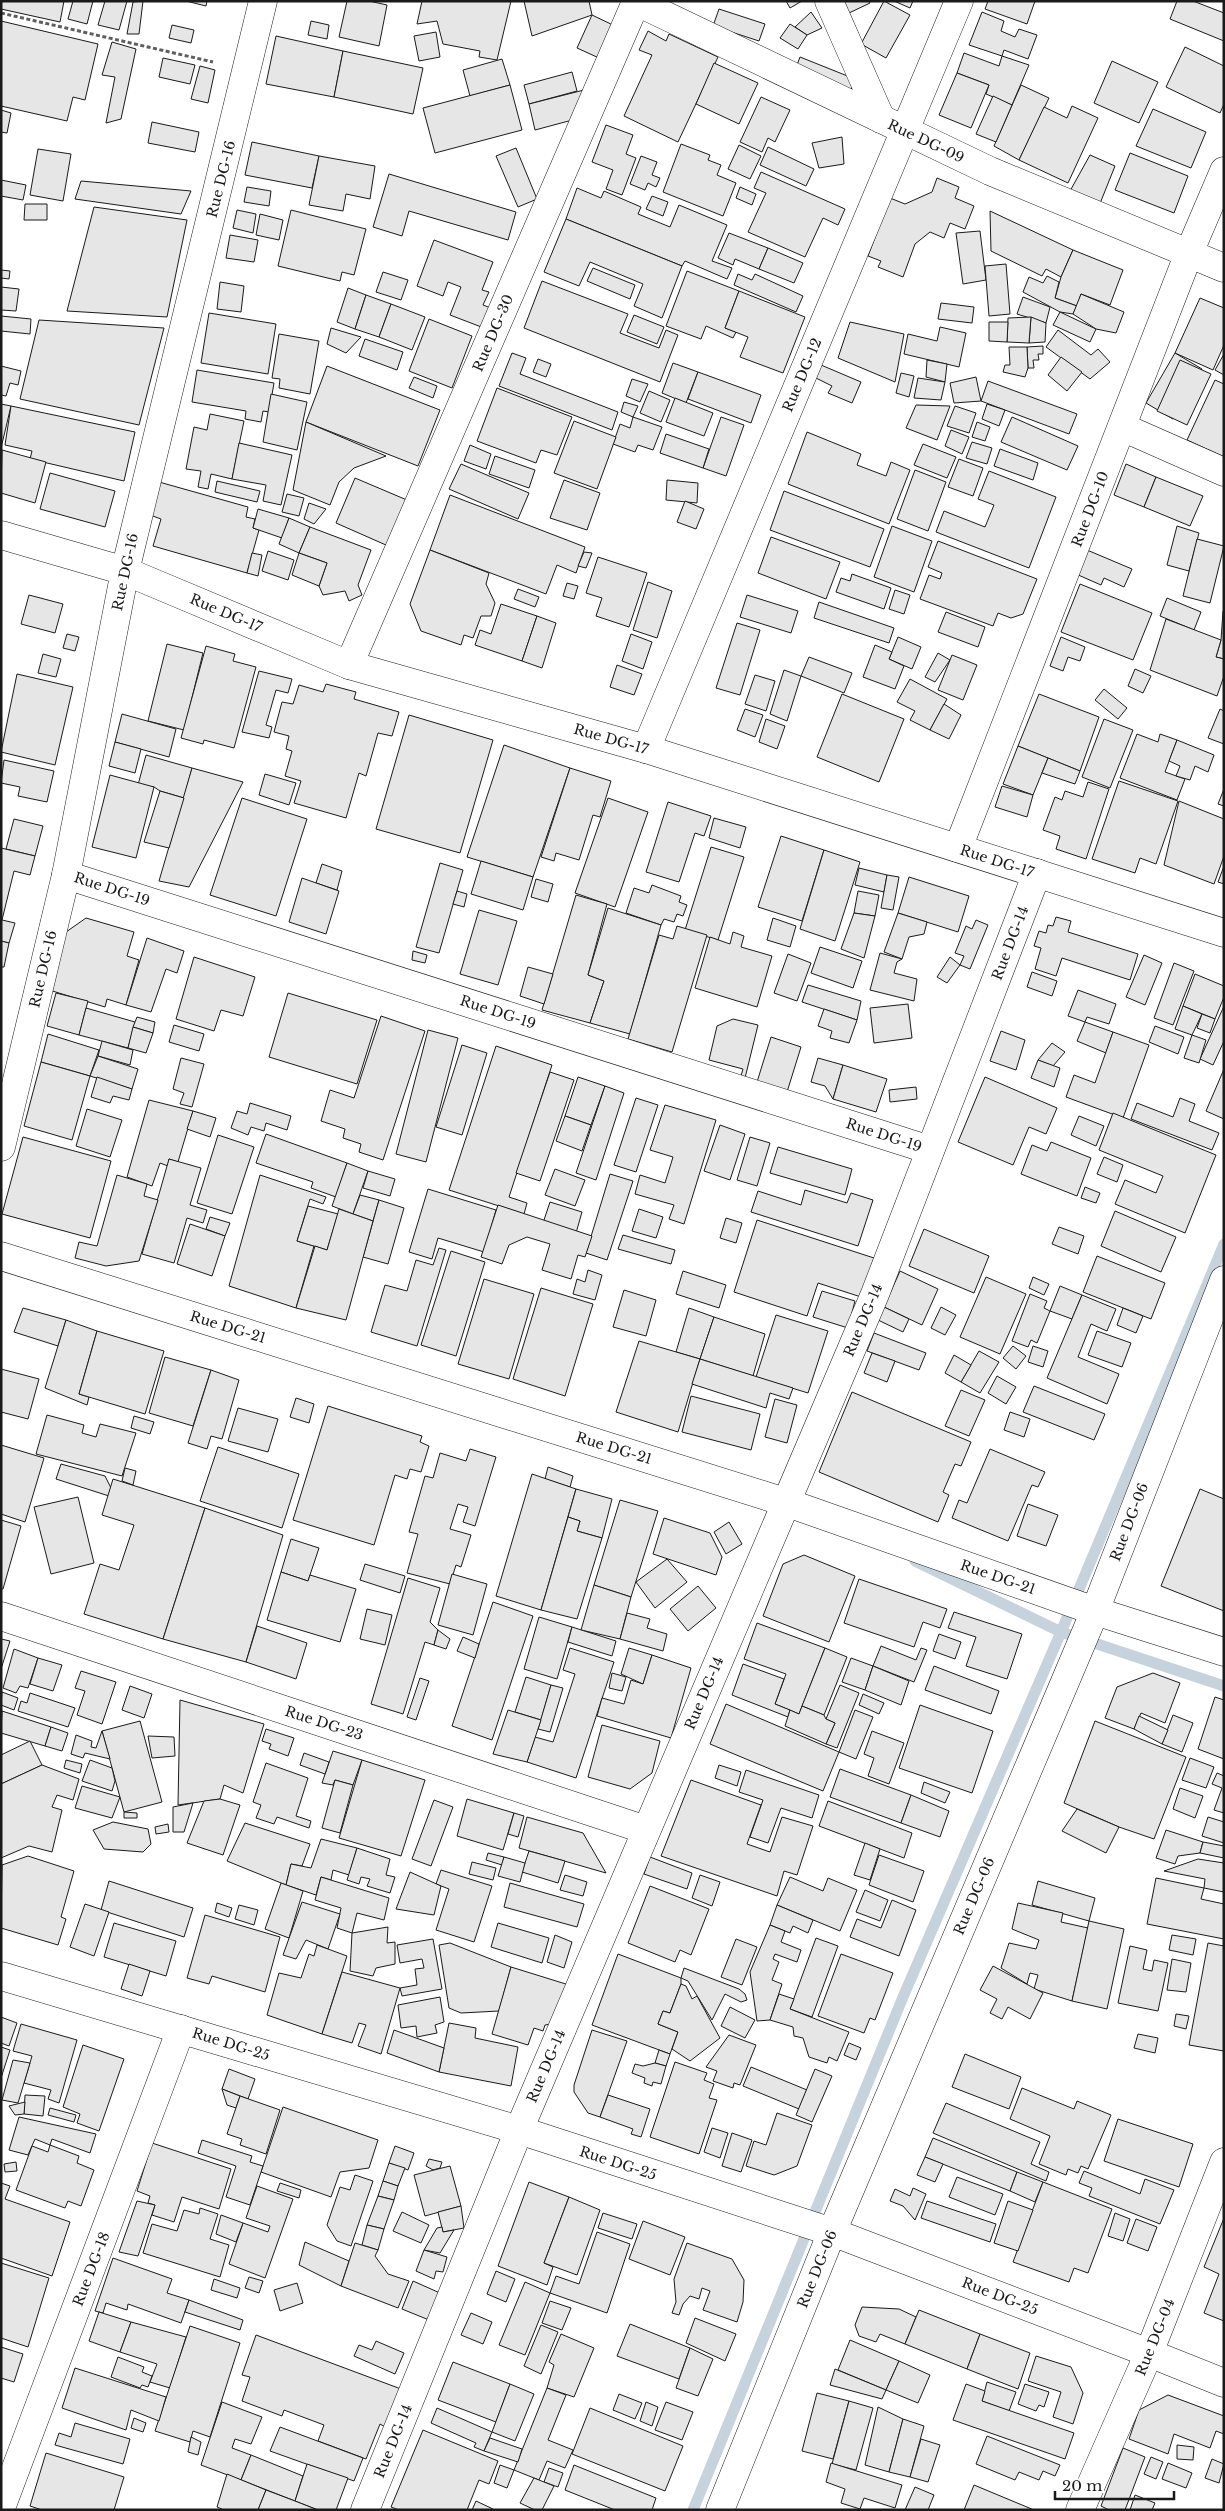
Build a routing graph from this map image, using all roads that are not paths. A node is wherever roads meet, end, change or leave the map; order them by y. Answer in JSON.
{"nodes":[{"id":1,"x":263,"y":1,"type":"edge"},
{"id":2,"x":829,"y":1,"type":"edge"},
{"id":3,"x":959,"y":1,"type":"edge"},
{"id":4,"x":636,"y":2,"type":"edge"},
{"id":5,"x":893,"y":124,"type":"junction"},
{"id":6,"x":1224,"y":171,"type":"edge"},
{"id":7,"x":1189,"y":253,"type":"junction"},
{"id":8,"x":1224,"y":268,"type":"edge"},
{"id":9,"x":1122,"y":427,"type":"junction"},
{"id":10,"x":1224,"y":472,"type":"edge"},
{"id":11,"x":1,"y":536,"type":"edge"},
{"id":12,"x":125,"y":571,"type":"junction"},
{"id":13,"x":349,"y":665,"type":"junction"},
{"id":14,"x":646,"y":749,"type":"junction"},
{"id":15,"x":958,"y":848,"type":"junction"},
{"id":16,"x":1037,"y":873,"type":"junction"},
{"id":17,"x":66,"y":875,"type":"junction"},
{"id":18,"x":1224,"y":933,"type":"edge"},
{"id":19,"x":1,"y":1147,"type":"edge"},
{"id":20,"x":930,"y":1150,"type":"junction"},
{"id":21,"x":1,"y":1256,"type":"edge"},
{"id":22,"x":1224,"y":1280,"type":"edge"},
{"id":23,"x":785,"y":1502,"type":"junction"},
{"id":24,"x":1094,"y":1611,"type":"junction"},
{"id":25,"x":1,"y":1616,"type":"edge"},
{"id":26,"x":1224,"y":1652,"type":"edge"},
{"id":27,"x":646,"y":1830,"type":"junction"},
{"id":28,"x":1,"y":1976,"type":"edge"},
{"id":29,"x":181,"y":2029,"type":"junction"},
{"id":30,"x":519,"y":2130,"type":"junction"},
{"id":31,"x":1224,"y":2162,"type":"edge"},
{"id":32,"x":832,"y":2232,"type":"junction"},
{"id":33,"x":1150,"y":2353,"type":"junction"},
{"id":34,"x":1224,"y":2383,"type":"edge"},
{"id":35,"x":1,"y":2508,"type":"edge"},
{"id":36,"x":365,"y":2510,"type":"edge"},
{"id":37,"x":720,"y":2510,"type":"edge"},
{"id":38,"x":1080,"y":2510,"type":"edge"}],
"edges":[{"from":1,"to":12,"type":"street","name":"Rue DG-16"},
{"from":2,"to":5,"type":"street"},
{"from":3,"to":5,"type":"street","name":"Rue DG-12"},
{"from":4,"to":5,"type":"street","name":"Rue DG-09"},
{"from":4,"to":13,"type":"street","name":"Rue DG-30"},
{"from":5,"to":7,"type":"street","name":"Rue DG-09"},
{"from":5,"to":14,"type":"street","name":"Rue DG-12"},
{"from":6,"to":7,"type":"street","name":"Rue DG-10"},
{"from":7,"to":8,"type":"street","name":"Rue DG-09"},
{"from":7,"to":9,"type":"street","name":"Rue DG-10"},
{"from":9,"to":10,"type":"street"},
{"from":9,"to":15,"type":"street","name":"Rue DG-10"},
{"from":11,"to":12,"type":"street","name":"Rue DG-17"},
{"from":12,"to":13,"type":"street","name":"Rue DG-17"},
{"from":12,"to":17,"type":"street","name":"Rue DG-16"},
{"from":13,"to":14,"type":"street","name":"Rue DG-17"},
{"from":14,"to":15,"type":"street","name":"Rue DG-17"},
{"from":15,"to":16,"type":"street","name":"Rue DG-17"},
{"from":16,"to":18,"type":"street","name":"Rue DG-17"},
{"from":16,"to":20,"type":"street","name":"Rue DG-14"},
{"from":17,"to":19,"type":"street","name":"Rue DG-16"},
{"from":17,"to":20,"type":"street","name":"Rue DG-19"},
{"from":20,"to":23,"type":"street","name":"Rue DG-14"},
{"from":21,"to":23,"type":"street","name":"Rue DG-21"},
{"from":22,"to":24,"type":"street","name":"Rue DG-06"},
{"from":23,"to":24,"type":"street","name":"Rue DG-21"},
{"from":23,"to":27,"type":"street","name":"Rue DG-14"},
{"from":24,"to":26,"type":"street","name":"Rue DG-21"},
{"from":24,"to":32,"type":"street","name":"Rue DG-06"},
{"from":25,"to":27,"type":"street","name":"Rue DG-23"},
{"from":27,"to":30,"type":"street","name":"Rue DG-14"},
{"from":28,"to":29,"type":"street","name":"Rue DG-25"},
{"from":29,"to":30,"type":"street","name":"Rue DG-25"},
{"from":29,"to":35,"type":"street","name":"Rue DG-18"},
{"from":30,"to":32,"type":"street","name":"Rue DG-25"},
{"from":30,"to":36,"type":"street","name":"Rue DG-14"},
{"from":31,"to":33,"type":"street","name":"Rue DG-04"},
{"from":32,"to":33,"type":"street","name":"Rue DG-25"},
{"from":32,"to":37,"type":"street","name":"Rue DG-06"},
{"from":33,"to":34,"type":"street","name":"Rue DG-25"},
{"from":33,"to":38,"type":"street","name":"Rue DG-04"}]}
